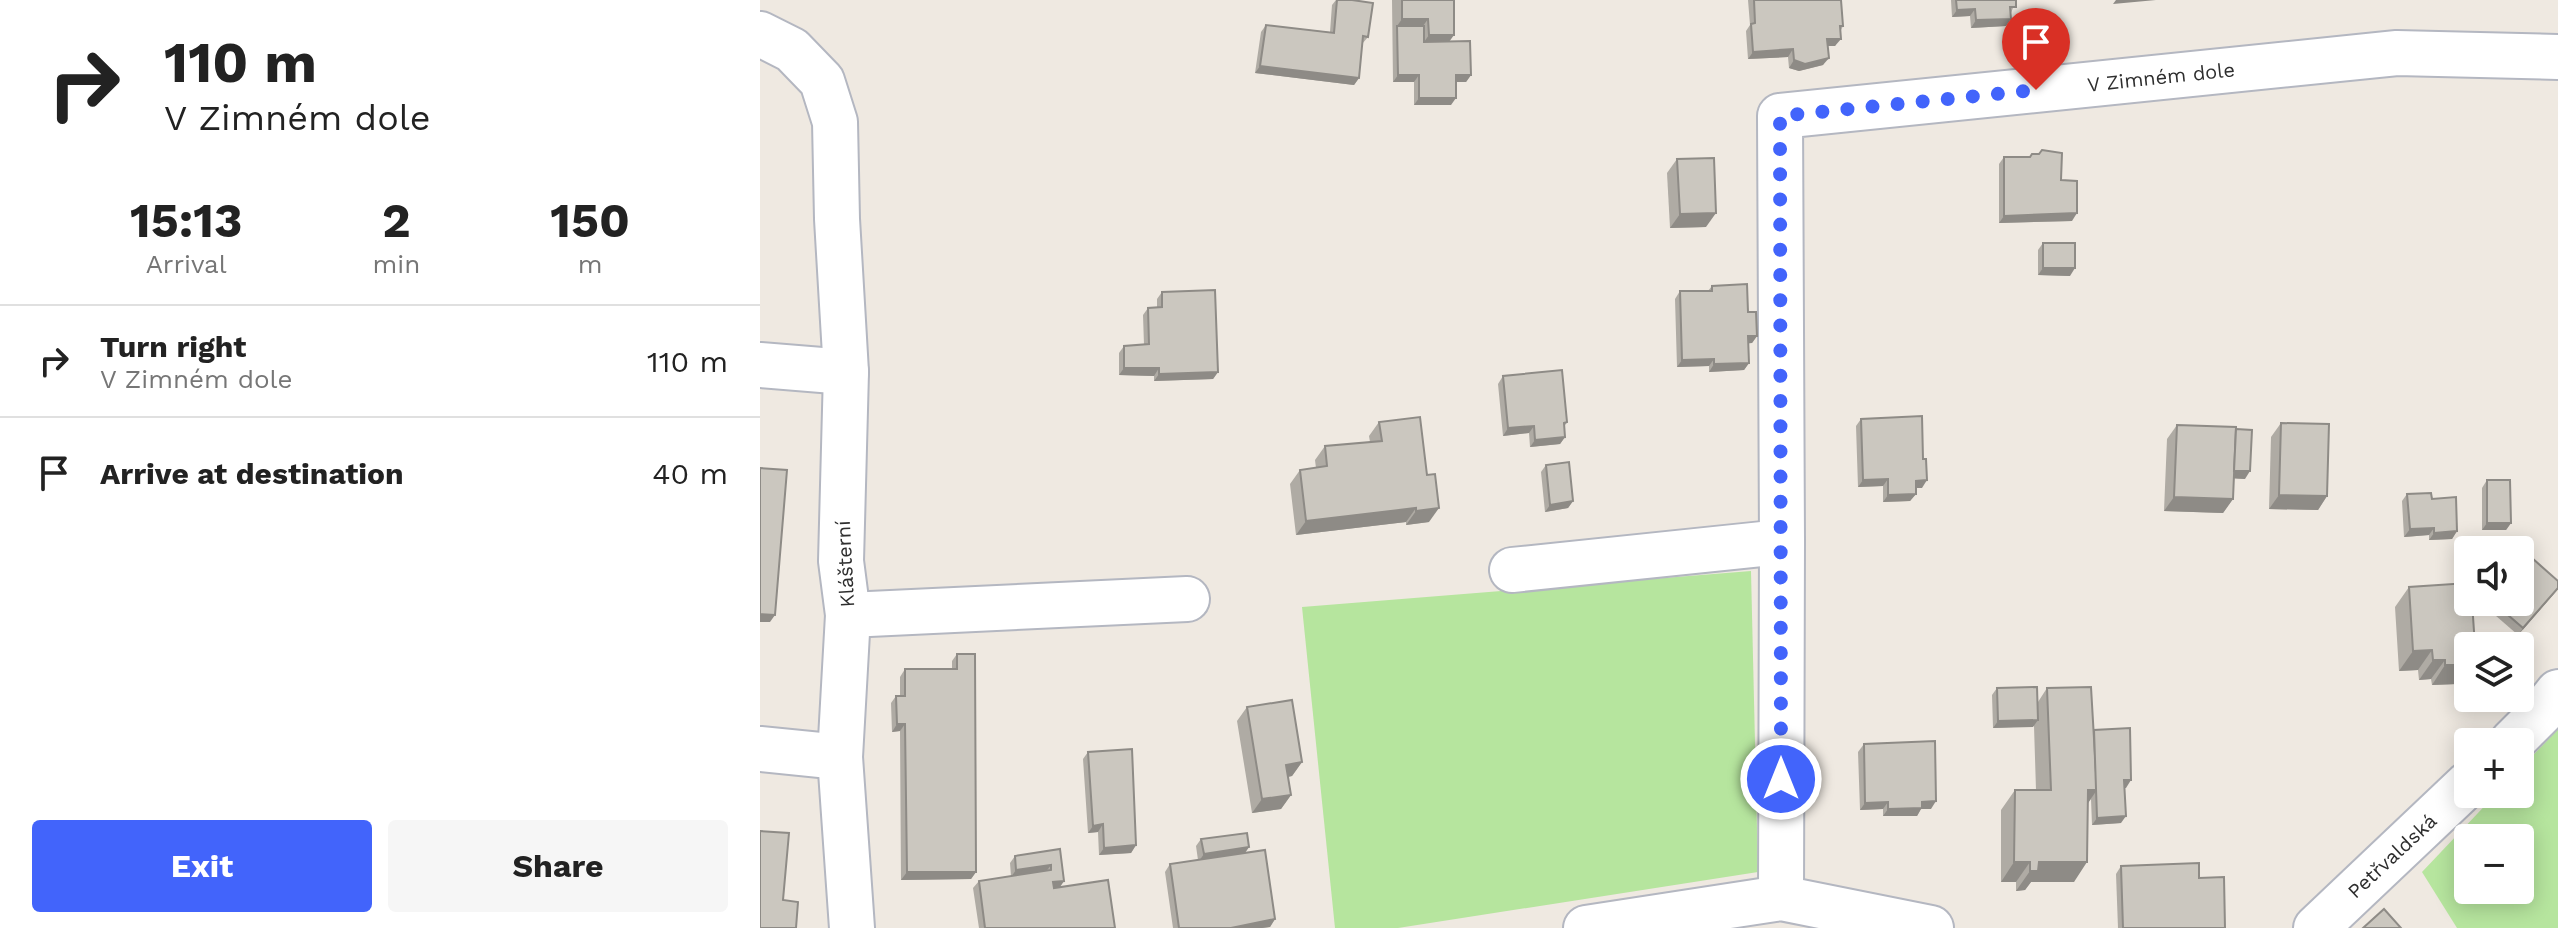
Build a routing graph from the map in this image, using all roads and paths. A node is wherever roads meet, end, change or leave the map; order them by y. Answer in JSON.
{"nodes":[{"id":1,"x":776,"y":42,"type":"edge"},
{"id":2,"x":2558,"y":57,"type":"edge"},
{"id":3,"x":760,"y":365,"type":"edge"},
{"id":4,"x":846,"y":372,"type":"junction"},
{"id":5,"x":1782,"y":542,"type":"junction"},
{"id":6,"x":1512,"y":570,"type":"dead end"},
{"id":7,"x":1187,"y":599,"type":"dead end"},
{"id":8,"x":848,"y":615,"type":"junction"},
{"id":9,"x":2558,"y":692,"type":"edge"},
{"id":10,"x":2526,"y":728,"type":"edge"},
{"id":11,"x":760,"y":749,"type":"edge"},
{"id":12,"x":840,"y":757,"type":"junction"},
{"id":13,"x":2454,"y":797,"type":"edge"},
{"id":14,"x":1781,"y":898,"type":"junction"},
{"id":15,"x":1876,"y":923,"type":"edge"},
{"id":16,"x":852,"y":928,"type":"edge"},
{"id":17,"x":1586,"y":928,"type":"edge"},
{"id":18,"x":1931,"y":928,"type":"edge"},
{"id":19,"x":2316,"y":928,"type":"edge"}],
"edges":[{"from":1,"to":4,"type":"street","name":"Klášterní"},
{"from":2,"to":5,"type":"street","name":"V Zimném dole"},
{"from":3,"to":4,"type":"street"},
{"from":4,"to":8,"type":"street","name":"Klášterní"},
{"from":5,"to":6,"type":"street"},
{"from":5,"to":14,"type":"street","name":"V Zimném dole"},
{"from":7,"to":8,"type":"street"},
{"from":8,"to":12,"type":"street","name":"Klášterní"},
{"from":9,"to":10,"type":"street"},
{"from":11,"to":12,"type":"street"},
{"from":12,"to":16,"type":"street","name":"Klášterní"},
{"from":13,"to":19,"type":"street","name":"Petřvaldská"},
{"from":14,"to":15,"type":"street"},
{"from":14,"to":17,"type":"street"},
{"from":15,"to":18,"type":"street"}]}
